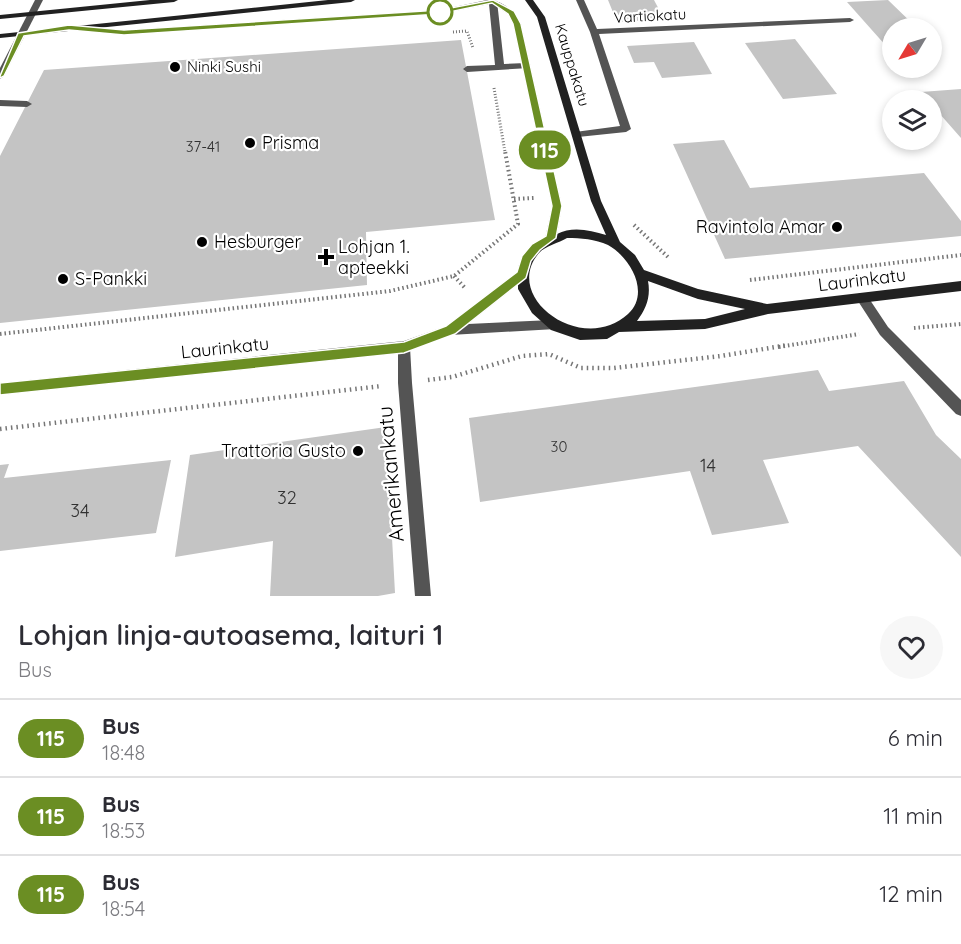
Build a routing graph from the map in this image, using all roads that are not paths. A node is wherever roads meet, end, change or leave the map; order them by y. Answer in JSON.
{"nodes":[{"id":1,"x":39,"y":0,"type":"edge"},
{"id":2,"x":174,"y":0,"type":"edge"},
{"id":3,"x":351,"y":0,"type":"edge"},
{"id":4,"x":492,"y":0,"type":"edge"},
{"id":5,"x":529,"y":0,"type":"edge"},
{"id":6,"x":580,"y":0,"type":"edge"},
{"id":7,"x":280,"y":4,"type":"edge"},
{"id":8,"x":31,"y":15,"type":"junction"},
{"id":9,"x":0,"y":17,"type":"edge"},
{"id":10,"x":850,"y":21,"type":"dead end"},
{"id":11,"x":69,"y":28,"type":"junction"},
{"id":12,"x":594,"y":32,"type":"junction"},
{"id":13,"x":21,"y":34,"type":"junction"},
{"id":14,"x":0,"y":36,"type":"edge"},
{"id":15,"x":526,"y":66,"type":"junction"},
{"id":16,"x":500,"y":67,"type":"junction"},
{"id":17,"x":467,"y":69,"type":"dead end"},
{"id":18,"x":0,"y":76,"type":"edge"},
{"id":19,"x":0,"y":104,"type":"edge"},
{"id":20,"x":27,"y":104,"type":"dead end"},
{"id":21,"x":578,"y":134,"type":"junction"},
{"id":22,"x":550,"y":238,"type":"junction"},
{"id":23,"x":616,"y":245,"type":"junction"},
{"id":24,"x":522,"y":274,"type":"junction"},
{"id":25,"x":641,"y":274,"type":"junction"},
{"id":26,"x":961,"y":286,"type":"edge"},
{"id":27,"x":862,"y":298,"type":"junction"},
{"id":28,"x":768,"y":309,"type":"junction"},
{"id":29,"x":552,"y":325,"type":"junction"},
{"id":30,"x":621,"y":327,"type":"junction"},
{"id":31,"x":450,"y":330,"type":"junction"},
{"id":32,"x":404,"y":347,"type":"junction"},
{"id":33,"x":0,"y":389,"type":"edge"},
{"id":34,"x":961,"y":409,"type":"edge"},
{"id":35,"x":423,"y":596,"type":"edge"}],
"edges":[{"from":1,"to":8,"type":"street"},
{"from":2,"to":8,"type":"main road"},
{"from":3,"to":7,"type":"main road"},
{"from":4,"to":11,"type":"street"},
{"from":4,"to":15,"type":"main road"},
{"from":4,"to":16,"type":"street"},
{"from":5,"to":21,"type":"main road","name":"Kauppakatu"},
{"from":6,"to":12,"type":"street"},
{"from":7,"to":11,"type":"main road"},
{"from":8,"to":9,"type":"main road"},
{"from":8,"to":13,"type":"street"},
{"from":10,"to":12,"type":"street","name":"Vartiokatu"},
{"from":11,"to":13,"type":"main road"},
{"from":12,"to":21,"type":"street"},
{"from":13,"to":14,"type":"main road"},
{"from":13,"to":18,"type":"street"},
{"from":15,"to":16,"type":"street"},
{"from":15,"to":22,"type":"main road"},
{"from":16,"to":17,"type":"street"},
{"from":19,"to":20,"type":"street"},
{"from":21,"to":23,"type":"main road","name":"Kauppakatu"},
{"from":22,"to":23,"type":"main road"},
{"from":22,"to":24,"type":"main road"},
{"from":23,"to":25,"type":"main road"},
{"from":24,"to":29,"type":"main road"},
{"from":24,"to":31,"type":"street","name":"Laurinkatu"},
{"from":25,"to":28,"type":"main road","name":"Laurinkatu"},
{"from":25,"to":30,"type":"main road"},
{"from":26,"to":27,"type":"main road","name":"Laurinkatu"},
{"from":27,"to":28,"type":"main road","name":"Laurinkatu"},
{"from":27,"to":34,"type":"street"},
{"from":28,"to":30,"type":"main road","name":"Laurinkatu"},
{"from":29,"to":30,"type":"main road"},
{"from":29,"to":31,"type":"street","name":"Laurinkatu"},
{"from":31,"to":32,"type":"street","name":"Laurinkatu"},
{"from":32,"to":33,"type":"street","name":"Laurinkatu"},
{"from":32,"to":35,"type":"street","name":"Amerikankatu"}]}
